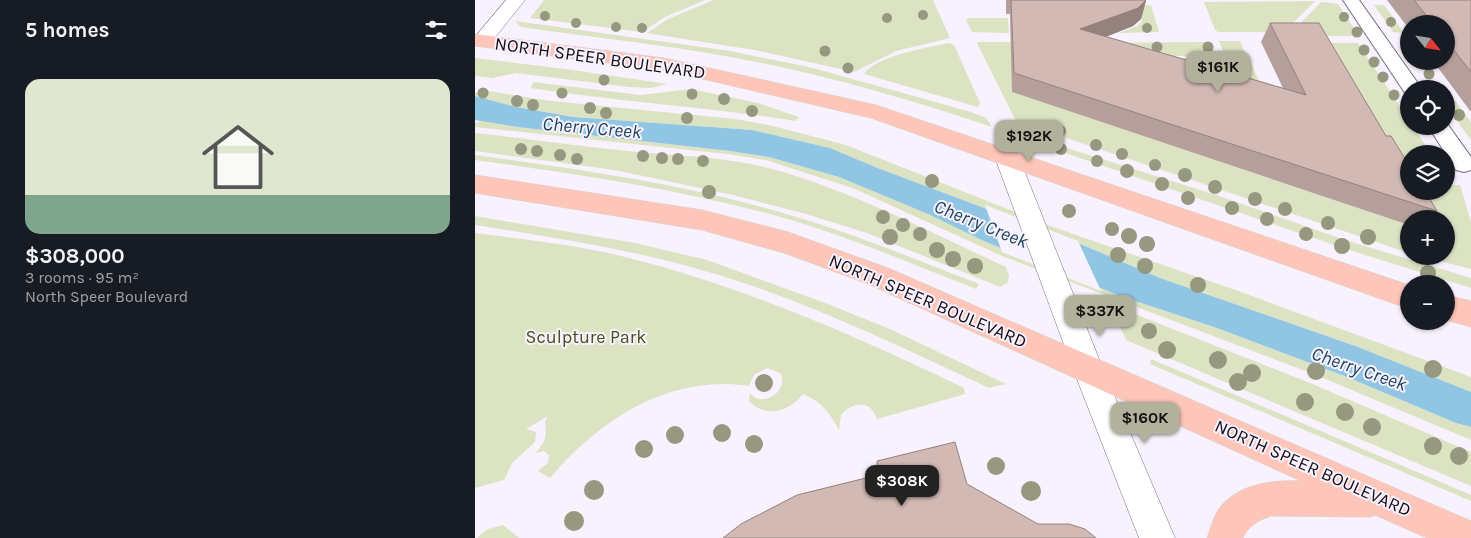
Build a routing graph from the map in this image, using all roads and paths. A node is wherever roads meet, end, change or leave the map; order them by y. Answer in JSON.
{"nodes":[{"id":1,"x":517,"y":0,"type":"edge"},
{"id":2,"x":1351,"y":0,"type":"edge"},
{"id":3,"x":478,"y":41,"type":"edge"},
{"id":4,"x":1406,"y":80,"type":"edge"},
{"id":5,"x":1443,"y":135,"type":"edge"},
{"id":6,"x":1006,"y":155,"type":"junction"},
{"id":7,"x":1464,"y":164,"type":"dead end"},
{"id":8,"x":475,"y":184,"type":"edge"},
{"id":9,"x":1400,"y":294,"type":"edge"},
{"id":10,"x":1455,"y":310,"type":"edge"},
{"id":11,"x":1471,"y":314,"type":"edge"},
{"id":12,"x":1088,"y":369,"type":"junction"},
{"id":13,"x":1382,"y":499,"type":"junction"},
{"id":14,"x":1440,"y":529,"type":"edge"},
{"id":15,"x":1157,"y":538,"type":"edge"},
{"id":16,"x":1225,"y":538,"type":"edge"},
{"id":17,"x":1468,"y":538,"type":"edge"}],
"edges":[{"from":1,"to":3,"type":"street"},
{"from":2,"to":4,"type":"street"},
{"from":3,"to":6,"type":"main road","name":"NORTH SPEER BOULEVARD"},
{"from":5,"to":7,"type":"street"},
{"from":6,"to":9,"type":"main road","name":"NORTH SPEER BOULEVARD"},
{"from":6,"to":12,"type":"street"},
{"from":8,"to":12,"type":"main road","name":"NORTH SPEER BOULEVARD"},
{"from":10,"to":11,"type":"main road"},
{"from":12,"to":13,"type":"main road","name":"NORTH SPEER BOULEVARD"},
{"from":12,"to":15,"type":"street"},
{"from":13,"to":14,"type":"main road","name":"NORTH SPEER BOULEVARD"},
{"from":13,"to":16,"type":"main road"},
{"from":14,"to":17,"type":"main road","name":"NORTH SPEER BOULEVARD"}]}
